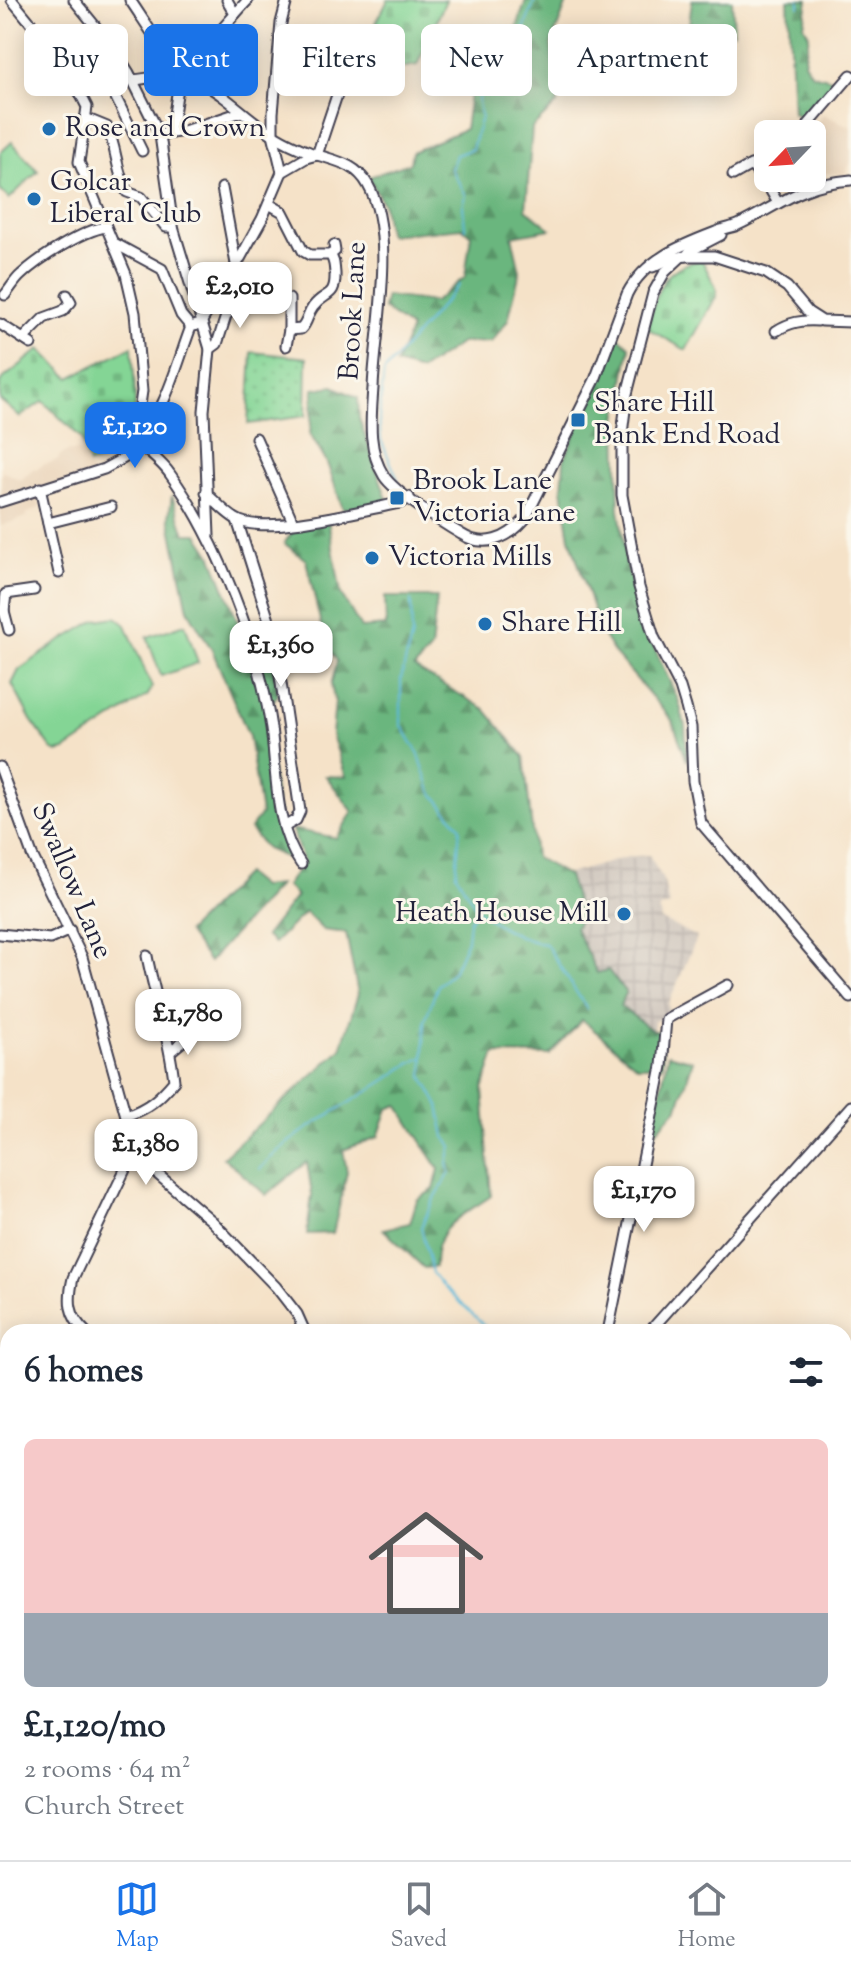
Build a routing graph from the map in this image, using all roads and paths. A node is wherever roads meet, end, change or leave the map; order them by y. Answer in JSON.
{"nodes":[{"id":1,"x":12,"y":0,"type":"edge"},
{"id":2,"x":74,"y":0,"type":"edge"},
{"id":3,"x":130,"y":0,"type":"edge"},
{"id":4,"x":227,"y":0,"type":"edge"},
{"id":5,"x":248,"y":0,"type":"edge"},
{"id":6,"x":287,"y":0,"type":"edge"},
{"id":7,"x":235,"y":14,"type":"junction"},
{"id":8,"x":32,"y":24,"type":"edge"},
{"id":9,"x":94,"y":24,"type":"edge"},
{"id":10,"x":147,"y":24,"type":"edge"},
{"id":11,"x":225,"y":24,"type":"edge"},
{"id":12,"x":128,"y":75,"type":"edge"},
{"id":13,"x":851,"y":75,"type":"edge"},
{"id":14,"x":144,"y":79,"type":"edge"},
{"id":15,"x":131,"y":80,"type":"junction"},
{"id":16,"x":81,"y":96,"type":"edge"},
{"id":17,"x":115,"y":96,"type":"edge"},
{"id":18,"x":177,"y":96,"type":"edge"},
{"id":19,"x":220,"y":96,"type":"edge"},
{"id":20,"x":337,"y":96,"type":"edge"},
{"id":21,"x":241,"y":112,"type":"junction"},
{"id":22,"x":85,"y":118,"type":"junction"},
{"id":23,"x":812,"y":120,"type":"edge"},
{"id":24,"x":273,"y":134,"type":"junction"},
{"id":25,"x":162,"y":135,"type":"junction"},
{"id":26,"x":142,"y":151,"type":"dead end"},
{"id":27,"x":317,"y":155,"type":"junction"},
{"id":28,"x":282,"y":172,"type":"junction"},
{"id":29,"x":733,"y":175,"type":"dead end"},
{"id":30,"x":851,"y":180,"type":"edge"},
{"id":31,"x":826,"y":181,"type":"edge"},
{"id":32,"x":222,"y":188,"type":"dead end"},
{"id":33,"x":796,"y":192,"type":"edge"},
{"id":34,"x":778,"y":203,"type":"junction"},
{"id":35,"x":269,"y":204,"type":"junction"},
{"id":36,"x":106,"y":227,"type":"junction"},
{"id":37,"x":173,"y":227,"type":"junction"},
{"id":38,"x":734,"y":227,"type":"junction"},
{"id":39,"x":114,"y":243,"type":"junction"},
{"id":40,"x":334,"y":245,"type":"dead end"},
{"id":41,"x":330,"y":255,"type":"junction"},
{"id":42,"x":683,"y":257,"type":"junction"},
{"id":43,"x":236,"y":264,"type":"junction"},
{"id":44,"x":643,"y":272,"type":"junction"},
{"id":45,"x":245,"y":286,"type":"dead end"},
{"id":46,"x":5,"y":295,"type":"dead end"},
{"id":47,"x":67,"y":295,"type":"dead end"},
{"id":48,"x":289,"y":299,"type":"dead end"},
{"id":49,"x":822,"y":321,"type":"junction"},
{"id":50,"x":851,"y":322,"type":"edge"},
{"id":51,"x":0,"y":324,"type":"edge"},
{"id":52,"x":195,"y":325,"type":"junction"},
{"id":53,"x":289,"y":330,"type":"junction"},
{"id":54,"x":776,"y":331,"type":"dead end"},
{"id":55,"x":286,"y":346,"type":"dead end"},
{"id":56,"x":210,"y":349,"type":"junction"},
{"id":57,"x":256,"y":438,"type":"dead end"},
{"id":58,"x":135,"y":441,"type":"junction"},
{"id":59,"x":40,"y":488,"type":"junction"},
{"id":60,"x":206,"y":493,"type":"junction"},
{"id":61,"x":409,"y":497,"type":"junction"},
{"id":62,"x":0,"y":502,"type":"edge"},
{"id":63,"x":111,"y":507,"type":"dead end"},
{"id":64,"x":237,"y":520,"type":"junction"},
{"id":65,"x":293,"y":522,"type":"junction"},
{"id":66,"x":48,"y":523,"type":"junction"},
{"id":67,"x":209,"y":536,"type":"junction"},
{"id":68,"x":59,"y":573,"type":"dead end"},
{"id":69,"x":34,"y":590,"type":"dead end"},
{"id":70,"x":2,"y":611,"type":"edge"},
{"id":71,"x":9,"y":630,"type":"dead end"},
{"id":72,"x":1,"y":771,"type":"edge"},
{"id":73,"x":284,"y":827,"type":"junction"},
{"id":74,"x":301,"y":864,"type":"dead end"},
{"id":75,"x":70,"y":930,"type":"junction"},
{"id":76,"x":0,"y":934,"type":"edge"},
{"id":77,"x":147,"y":956,"type":"dead end"},
{"id":78,"x":728,"y":985,"type":"dead end"},
{"id":79,"x":851,"y":998,"type":"edge"},
{"id":80,"x":207,"y":1021,"type":"dead end"},
{"id":81,"x":171,"y":1051,"type":"junction"},
{"id":82,"x":851,"y":1106,"type":"edge"},
{"id":83,"x":126,"y":1116,"type":"junction"},
{"id":84,"x":133,"y":1153,"type":"junction"},
{"id":85,"x":79,"y":1324,"type":"edge"},
{"id":86,"x":301,"y":1324,"type":"edge"},
{"id":87,"x":610,"y":1324,"type":"edge"},
{"id":88,"x":656,"y":1324,"type":"edge"}],
"edges":[{"from":1,"to":8,"type":"street"},
{"from":2,"to":9,"type":"street"},
{"from":3,"to":10,"type":"street","name":"Brook Lane"},
{"from":4,"to":7,"type":"street"},
{"from":5,"to":7,"type":"street"},
{"from":6,"to":24,"type":"street"},
{"from":7,"to":11,"type":"street"},
{"from":12,"to":15,"type":"street"},
{"from":13,"to":23,"type":"street"},
{"from":14,"to":15,"type":"street"},
{"from":15,"to":25,"type":"street"},
{"from":16,"to":22,"type":"street"},
{"from":17,"to":26,"type":"street"},
{"from":18,"to":25,"type":"street"},
{"from":19,"to":21,"type":"street","name":"Brook Lane"},
{"from":20,"to":27,"type":"street"},
{"from":21,"to":24,"type":"street","name":"Brook Lane"},
{"from":21,"to":25,"type":"street"},
{"from":22,"to":36,"type":"street"},
{"from":22,"to":37,"type":"street"},
{"from":24,"to":27,"type":"street","name":"Brook Lane"},
{"from":24,"to":28,"type":"street"},
{"from":25,"to":37,"type":"street"},
{"from":27,"to":28,"type":"street"},
{"from":27,"to":61,"type":"street","name":"Brook Lane"},
{"from":28,"to":35,"type":"street"},
{"from":29,"to":34,"type":"street"},
{"from":30,"to":31,"type":"street"},
{"from":32,"to":43,"type":"street"},
{"from":33,"to":34,"type":"street"},
{"from":34,"to":38,"type":"street"},
{"from":35,"to":41,"type":"street"},
{"from":35,"to":43,"type":"street"},
{"from":36,"to":39,"type":"street"},
{"from":36,"to":46,"type":"street"},
{"from":37,"to":52,"type":"street"},
{"from":38,"to":42,"type":"street"},
{"from":38,"to":44,"type":"street"},
{"from":39,"to":52,"type":"street"},
{"from":39,"to":58,"type":"street"},
{"from":40,"to":41,"type":"street"},
{"from":41,"to":53,"type":"street"},
{"from":42,"to":44,"type":"street"},
{"from":42,"to":49,"type":"street"},
{"from":42,"to":79,"type":"street"},
{"from":43,"to":52,"type":"street"},
{"from":44,"to":61,"type":"street"},
{"from":45,"to":56,"type":"street"},
{"from":47,"to":51,"type":"street"},
{"from":48,"to":53,"type":"street"},
{"from":49,"to":50,"type":"street"},
{"from":49,"to":54,"type":"street"},
{"from":52,"to":56,"type":"street"},
{"from":52,"to":58,"type":"street"},
{"from":53,"to":55,"type":"street"},
{"from":56,"to":60,"type":"street"},
{"from":57,"to":65,"type":"street"},
{"from":58,"to":59,"type":"street"},
{"from":58,"to":67,"type":"street"},
{"from":59,"to":62,"type":"street"},
{"from":59,"to":66,"type":"street"},
{"from":60,"to":64,"type":"street"},
{"from":60,"to":67,"type":"street"},
{"from":61,"to":65,"type":"street"},
{"from":63,"to":66,"type":"street"},
{"from":64,"to":65,"type":"street"},
{"from":64,"to":73,"type":"street"},
{"from":66,"to":68,"type":"street"},
{"from":67,"to":73,"type":"street"},
{"from":69,"to":70,"type":"street"},
{"from":70,"to":71,"type":"street"},
{"from":72,"to":75,"type":"street","name":"Swallow Lane"},
{"from":73,"to":74,"type":"street"},
{"from":75,"to":76,"type":"street"},
{"from":75,"to":83,"type":"street","name":"Swallow Lane"},
{"from":77,"to":81,"type":"street"},
{"from":78,"to":87,"type":"street"},
{"from":80,"to":81,"type":"street"},
{"from":81,"to":83,"type":"street"},
{"from":82,"to":88,"type":"street"},
{"from":83,"to":84,"type":"street","name":"Swallow Lane"},
{"from":84,"to":85,"type":"street"},
{"from":84,"to":86,"type":"street"}]}
